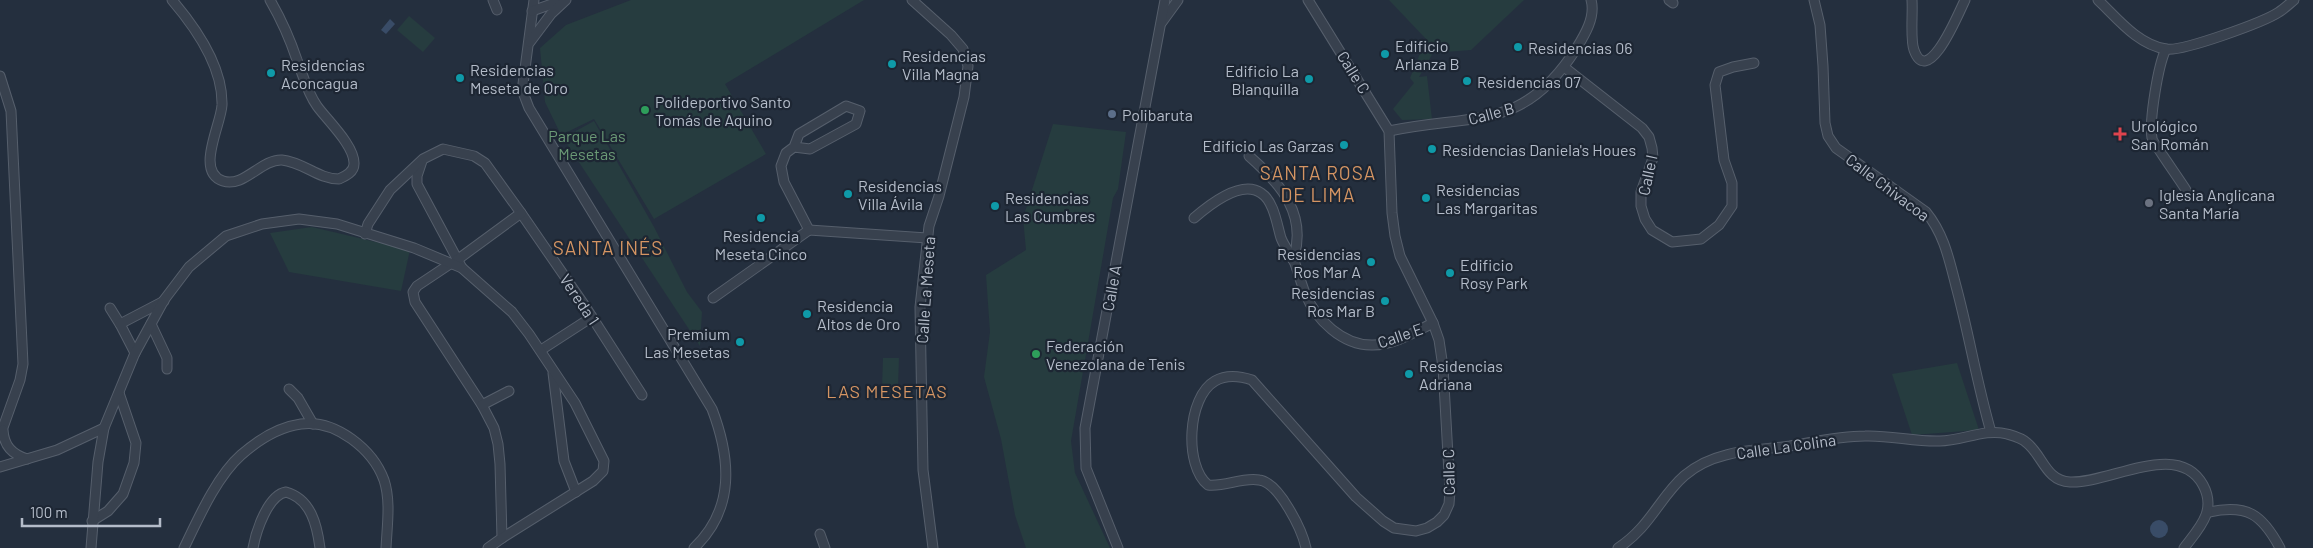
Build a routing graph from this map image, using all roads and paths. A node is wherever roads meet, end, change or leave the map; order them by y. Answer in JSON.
{"nodes":[{"id":1,"x":172,"y":0,"type":"edge"},
{"id":2,"x":270,"y":0,"type":"edge"},
{"id":3,"x":493,"y":0,"type":"edge"},
{"id":4,"x":534,"y":0,"type":"edge"},
{"id":5,"x":565,"y":0,"type":"edge"},
{"id":6,"x":912,"y":0,"type":"edge"},
{"id":7,"x":1165,"y":0,"type":"edge"},
{"id":8,"x":1178,"y":0,"type":"edge"},
{"id":9,"x":1308,"y":0,"type":"edge"},
{"id":10,"x":1591,"y":0,"type":"edge"},
{"id":11,"x":1814,"y":0,"type":"edge"},
{"id":12,"x":1912,"y":0,"type":"edge"},
{"id":13,"x":1965,"y":0,"type":"edge"},
{"id":14,"x":2098,"y":0,"type":"edge"},
{"id":15,"x":2294,"y":0,"type":"edge"},
{"id":16,"x":496,"y":10,"type":"dead end"},
{"id":17,"x":532,"y":11,"type":"junction"},
{"id":18,"x":1160,"y":24,"type":"junction"},
{"id":19,"x":530,"y":42,"type":"junction"},
{"id":20,"x":2166,"y":50,"type":"junction"},
{"id":21,"x":1754,"y":63,"type":"dead end"},
{"id":22,"x":1564,"y":67,"type":"junction"},
{"id":23,"x":0,"y":76,"type":"edge"},
{"id":24,"x":1389,"y":131,"type":"junction"},
{"id":25,"x":794,"y":147,"type":"junction"},
{"id":26,"x":1249,"y":156,"type":"dead end"},
{"id":27,"x":423,"y":159,"type":"junction"},
{"id":28,"x":2186,"y":190,"type":"dead end"},
{"id":29,"x":521,"y":213,"type":"junction"},
{"id":30,"x":1194,"y":218,"type":"dead end"},
{"id":31,"x":809,"y":230,"type":"junction"},
{"id":32,"x":365,"y":234,"type":"junction"},
{"id":33,"x":927,"y":238,"type":"junction"},
{"id":34,"x":1293,"y":260,"type":"junction"},
{"id":35,"x":453,"y":262,"type":"junction"},
{"id":36,"x":713,"y":298,"type":"dead end"},
{"id":37,"x":164,"y":300,"type":"junction"},
{"id":38,"x":110,"y":308,"type":"dead end"},
{"id":39,"x":592,"y":317,"type":"junction"},
{"id":40,"x":1434,"y":323,"type":"junction"},
{"id":41,"x":120,"y":324,"type":"junction"},
{"id":42,"x":151,"y":324,"type":"junction"},
{"id":43,"x":541,"y":350,"type":"junction"},
{"id":44,"x":135,"y":353,"type":"junction"},
{"id":45,"x":167,"y":369,"type":"dead end"},
{"id":46,"x":552,"y":370,"type":"junction"},
{"id":47,"x":289,"y":389,"type":"dead end"},
{"id":48,"x":509,"y":391,"type":"dead end"},
{"id":49,"x":119,"y":393,"type":"junction"},
{"id":50,"x":642,"y":395,"type":"dead end"},
{"id":51,"x":482,"y":405,"type":"junction"},
{"id":52,"x":313,"y":424,"type":"junction"},
{"id":53,"x":104,"y":428,"type":"junction"},
{"id":54,"x":1991,"y":432,"type":"junction"},
{"id":55,"x":1,"y":433,"type":"edge"},
{"id":56,"x":27,"y":459,"type":"junction"},
{"id":57,"x":0,"y":467,"type":"edge"},
{"id":58,"x":576,"y":492,"type":"junction"},
{"id":59,"x":2209,"y":512,"type":"junction"},
{"id":60,"x":92,"y":521,"type":"junction"},
{"id":61,"x":820,"y":534,"type":"dead end"},
{"id":62,"x":502,"y":538,"type":"junction"},
{"id":63,"x":90,"y":548,"type":"edge"},
{"id":64,"x":184,"y":548,"type":"edge"},
{"id":65,"x":253,"y":548,"type":"edge"},
{"id":66,"x":320,"y":548,"type":"edge"},
{"id":67,"x":386,"y":548,"type":"edge"},
{"id":68,"x":488,"y":548,"type":"edge"},
{"id":69,"x":694,"y":548,"type":"edge"},
{"id":70,"x":825,"y":548,"type":"edge"},
{"id":71,"x":933,"y":548,"type":"edge"},
{"id":72,"x":1118,"y":548,"type":"edge"},
{"id":73,"x":1306,"y":548,"type":"edge"},
{"id":74,"x":1618,"y":548,"type":"edge"},
{"id":75,"x":2184,"y":548,"type":"edge"},
{"id":76,"x":2280,"y":548,"type":"edge"}],
"edges":[{"from":1,"to":2,"type":"street"},
{"from":3,"to":16,"type":"street"},
{"from":4,"to":17,"type":"street"},
{"from":5,"to":17,"type":"street"},
{"from":5,"to":19,"type":"street"},
{"from":6,"to":33,"type":"street","name":"Calle La Meseta"},
{"from":7,"to":18,"type":"street","name":"Calle A"},
{"from":8,"to":18,"type":"street","name":"Calle A"},
{"from":9,"to":24,"type":"street","name":"Calle C"},
{"from":10,"to":22,"type":"street","name":"Calle B"},
{"from":11,"to":54,"type":"street","name":"Calle Chivacoa"},
{"from":12,"to":13,"type":"street"},
{"from":14,"to":20,"type":"street"},
{"from":15,"to":20,"type":"street"},
{"from":17,"to":19,"type":"street"},
{"from":18,"to":72,"type":"street","name":"Calle A"},
{"from":19,"to":69,"type":"street"},
{"from":20,"to":28,"type":"street"},
{"from":21,"to":22,"type":"street","name":"Calle I"},
{"from":22,"to":24,"type":"street","name":"Calle B"},
{"from":23,"to":55,"type":"street"},
{"from":24,"to":40,"type":"street","name":"Calle C"},
{"from":25,"to":25,"type":"street"},
{"from":25,"to":31,"type":"street"},
{"from":26,"to":34,"type":"street","name":"Calle E"},
{"from":27,"to":29,"type":"street","name":"Vereda 1"},
{"from":27,"to":32,"type":"street","name":"Vereda 1"},
{"from":27,"to":35,"type":"street"},
{"from":29,"to":35,"type":"street"},
{"from":29,"to":39,"type":"street","name":"Vereda 1"},
{"from":30,"to":34,"type":"street","name":"Calle E"},
{"from":31,"to":33,"type":"street"},
{"from":31,"to":36,"type":"street"},
{"from":32,"to":35,"type":"street"},
{"from":32,"to":37,"type":"street"},
{"from":33,"to":71,"type":"street","name":"Calle La Meseta"},
{"from":34,"to":40,"type":"street","name":"Calle E"},
{"from":35,"to":43,"type":"street"},
{"from":35,"to":51,"type":"street"},
{"from":37,"to":41,"type":"street"},
{"from":37,"to":42,"type":"street"},
{"from":38,"to":41,"type":"street"},
{"from":39,"to":43,"type":"street"},
{"from":39,"to":50,"type":"street","name":"Vereda 1"},
{"from":40,"to":73,"type":"street","name":"Calle C"},
{"from":41,"to":44,"type":"street"},
{"from":42,"to":44,"type":"street"},
{"from":42,"to":45,"type":"street"},
{"from":43,"to":46,"type":"street"},
{"from":44,"to":49,"type":"street"},
{"from":46,"to":58,"type":"street"},
{"from":46,"to":58,"type":"street"},
{"from":47,"to":52,"type":"street"},
{"from":48,"to":51,"type":"street"},
{"from":49,"to":53,"type":"street"},
{"from":49,"to":60,"type":"street"},
{"from":51,"to":62,"type":"street"},
{"from":52,"to":64,"type":"street"},
{"from":52,"to":67,"type":"street"},
{"from":53,"to":56,"type":"street"},
{"from":53,"to":60,"type":"street"},
{"from":54,"to":59,"type":"street"},
{"from":54,"to":74,"type":"street","name":"Calle La Colina"},
{"from":55,"to":56,"type":"street"},
{"from":56,"to":57,"type":"street"},
{"from":58,"to":62,"type":"street"},
{"from":59,"to":75,"type":"street"},
{"from":59,"to":76,"type":"street"},
{"from":60,"to":63,"type":"street"},
{"from":61,"to":70,"type":"street"},
{"from":62,"to":68,"type":"street"},
{"from":65,"to":66,"type":"street"}]}
